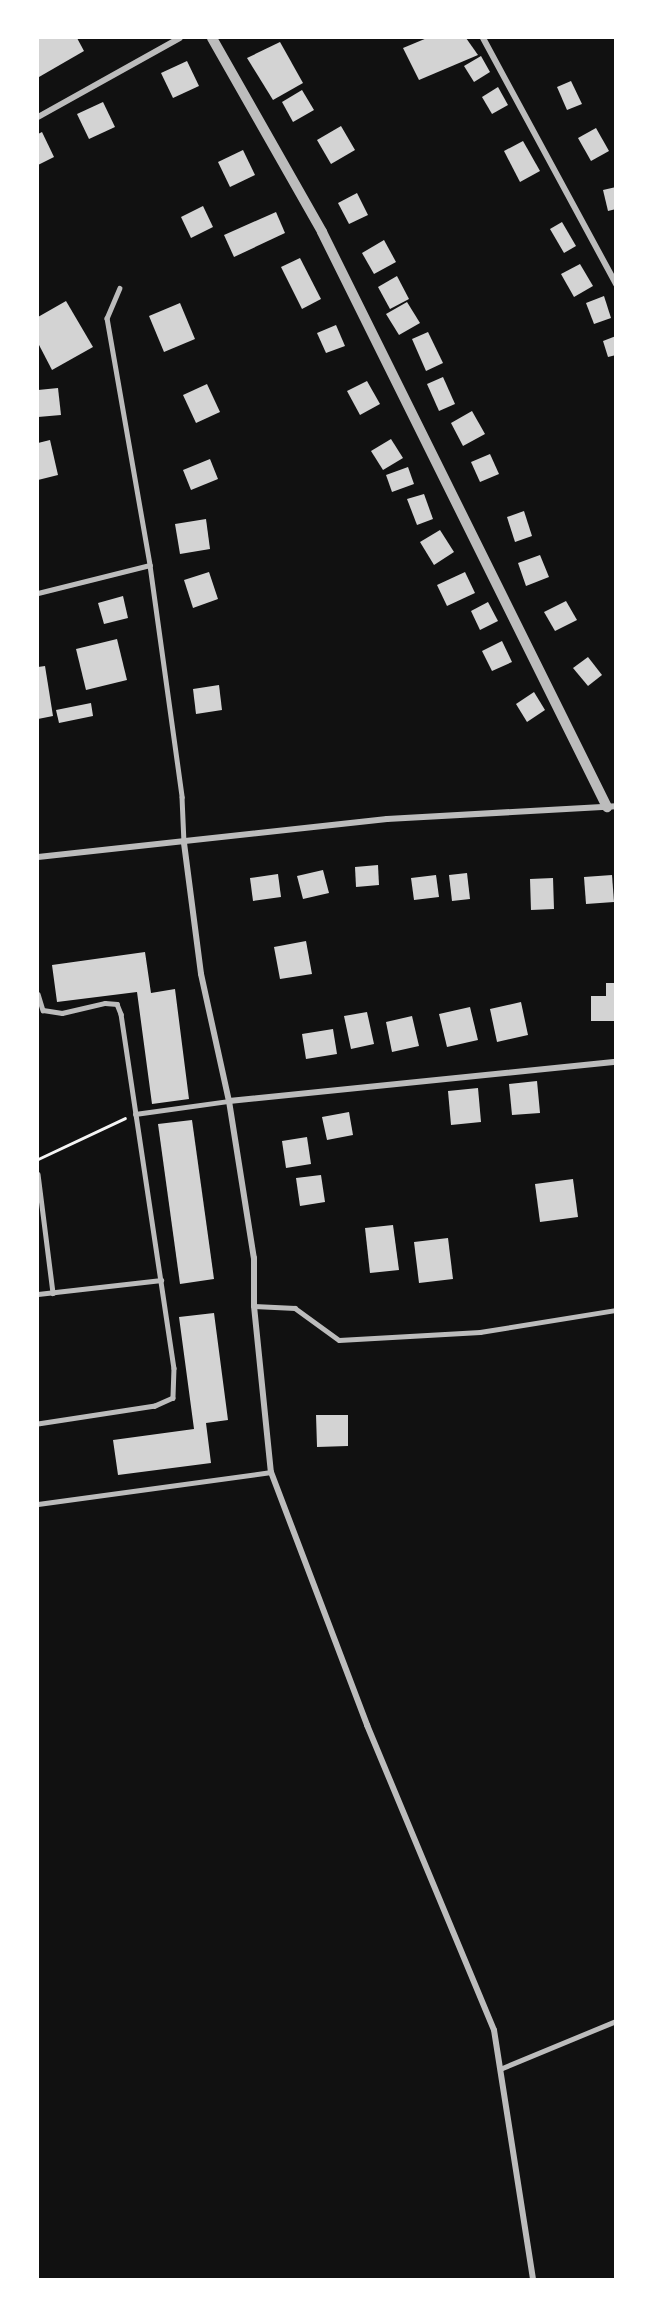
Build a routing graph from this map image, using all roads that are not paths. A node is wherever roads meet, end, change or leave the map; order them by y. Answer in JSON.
{"nodes":[{"id":1,"x":180,"y":38,"type":"edge"},
{"id":2,"x":212,"y":38,"type":"edge"},
{"id":3,"x":483,"y":38,"type":"edge"},
{"id":4,"x":38,"y":117,"type":"edge"},
{"id":5,"x":615,"y":284,"type":"edge"},
{"id":6,"x":120,"y":288,"type":"dead end"},
{"id":7,"x":150,"y":565,"type":"junction"},
{"id":8,"x":38,"y":593,"type":"edge"},
{"id":9,"x":611,"y":806,"type":"edge"},
{"id":10,"x":184,"y":843,"type":"junction"},
{"id":11,"x":38,"y":857,"type":"edge"},
{"id":12,"x":38,"y":994,"type":"edge"},
{"id":13,"x":615,"y":1062,"type":"edge"},
{"id":14,"x":229,"y":1101,"type":"junction"},
{"id":15,"x":135,"y":1114,"type":"junction"},
{"id":16,"x":38,"y":1174,"type":"edge"},
{"id":17,"x":161,"y":1280,"type":"junction"},
{"id":18,"x":53,"y":1293,"type":"junction"},
{"id":19,"x":38,"y":1294,"type":"edge"},
{"id":20,"x":254,"y":1306,"type":"junction"},
{"id":21,"x":615,"y":1310,"type":"edge"},
{"id":22,"x":38,"y":1424,"type":"edge"},
{"id":23,"x":271,"y":1472,"type":"junction"},
{"id":24,"x":38,"y":1504,"type":"edge"},
{"id":25,"x":615,"y":2021,"type":"edge"},
{"id":26,"x":500,"y":2069,"type":"junction"},
{"id":27,"x":533,"y":2280,"type":"edge"}],
"edges":[{"from":1,"to":4,"type":"street"},
{"from":2,"to":9,"type":"street"},
{"from":3,"to":5,"type":"street"},
{"from":6,"to":7,"type":"lane"},
{"from":7,"to":8,"type":"lane"},
{"from":7,"to":10,"type":"lane"},
{"from":9,"to":10,"type":"street"},
{"from":10,"to":11,"type":"street"},
{"from":10,"to":14,"type":"street"},
{"from":12,"to":15,"type":"lane"},
{"from":13,"to":14,"type":"street"},
{"from":14,"to":15,"type":"lane"},
{"from":14,"to":20,"type":"street"},
{"from":15,"to":17,"type":"lane"},
{"from":16,"to":18,"type":"lane"},
{"from":17,"to":18,"type":"lane"},
{"from":17,"to":22,"type":"lane"},
{"from":18,"to":19,"type":"lane"},
{"from":20,"to":21,"type":"lane"},
{"from":20,"to":23,"type":"street"},
{"from":23,"to":24,"type":"lane"},
{"from":23,"to":26,"type":"street"},
{"from":25,"to":26,"type":"lane"},
{"from":26,"to":27,"type":"street"}]}
